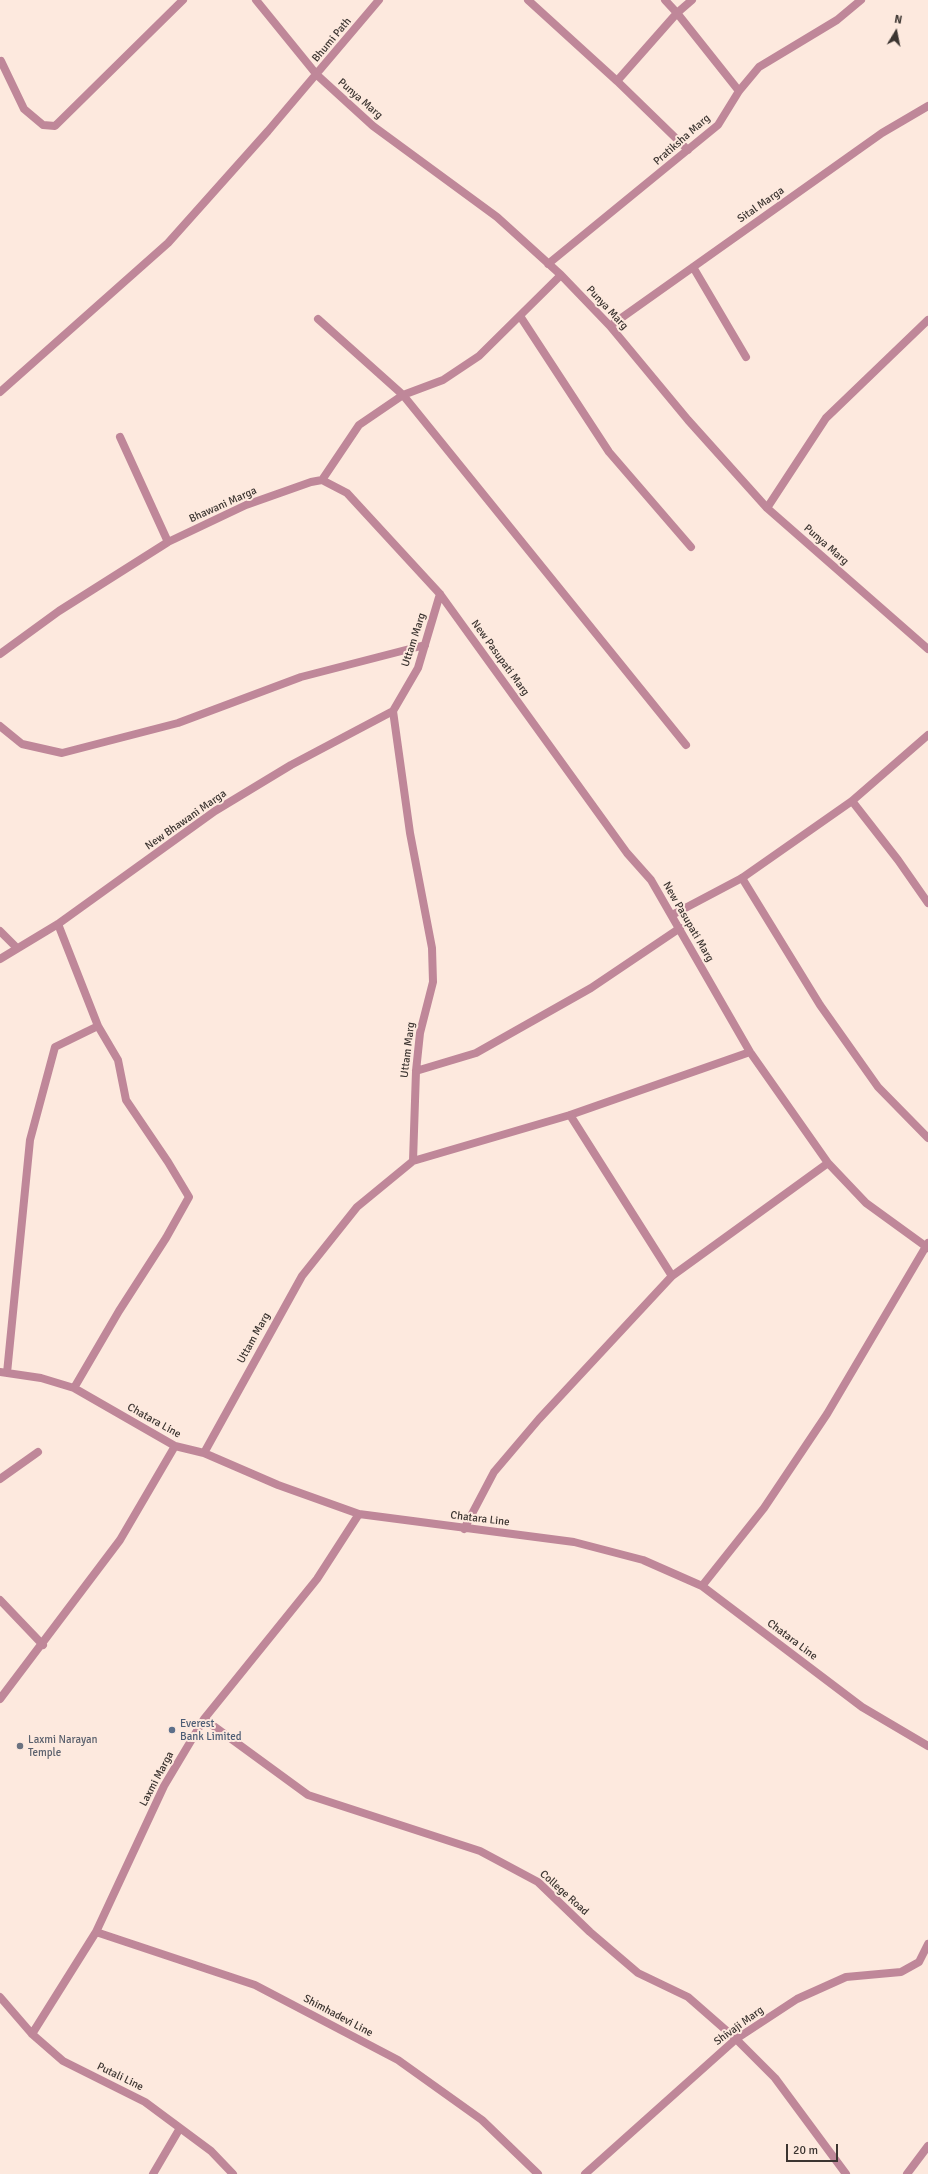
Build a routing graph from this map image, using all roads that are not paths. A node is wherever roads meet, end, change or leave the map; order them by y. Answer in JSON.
{"nodes":[{"id":1,"x":183,"y":0,"type":"edge"},
{"id":2,"x":256,"y":0,"type":"edge"},
{"id":3,"x":379,"y":0,"type":"edge"},
{"id":4,"x":528,"y":0,"type":"edge"},
{"id":5,"x":665,"y":0,"type":"edge"},
{"id":6,"x":692,"y":0,"type":"edge"},
{"id":7,"x":861,"y":0,"type":"edge"},
{"id":8,"x":677,"y":14,"type":"junction"},
{"id":9,"x":1,"y":61,"type":"dead end"},
{"id":10,"x":317,"y":75,"type":"junction"},
{"id":11,"x":617,"y":81,"type":"junction"},
{"id":12,"x":739,"y":91,"type":"junction"},
{"id":13,"x":928,"y":106,"type":"edge"},
{"id":14,"x":688,"y":150,"type":"junction"},
{"id":15,"x":548,"y":264,"type":"junction"},
{"id":16,"x":693,"y":267,"type":"junction"},
{"id":17,"x":561,"y":275,"type":"junction"},
{"id":18,"x":520,"y":316,"type":"junction"},
{"id":19,"x":318,"y":319,"type":"dead end"},
{"id":20,"x":928,"y":320,"type":"edge"},
{"id":21,"x":610,"y":326,"type":"junction"},
{"id":22,"x":746,"y":357,"type":"dead end"},
{"id":23,"x":0,"y":392,"type":"edge"},
{"id":24,"x":403,"y":395,"type":"junction"},
{"id":25,"x":120,"y":437,"type":"dead end"},
{"id":26,"x":322,"y":480,"type":"junction"},
{"id":27,"x":767,"y":508,"type":"junction"},
{"id":28,"x":168,"y":542,"type":"junction"},
{"id":29,"x":691,"y":547,"type":"dead end"},
{"id":30,"x":440,"y":594,"type":"junction"},
{"id":31,"x":425,"y":645,"type":"junction"},
{"id":32,"x":928,"y":649,"type":"edge"},
{"id":33,"x":0,"y":654,"type":"edge"},
{"id":34,"x":393,"y":712,"type":"junction"},
{"id":35,"x":0,"y":726,"type":"edge"},
{"id":36,"x":928,"y":735,"type":"edge"},
{"id":37,"x":686,"y":745,"type":"dead end"},
{"id":38,"x":852,"y":801,"type":"junction"},
{"id":39,"x":742,"y":878,"type":"junction"},
{"id":40,"x":928,"y":903,"type":"edge"},
{"id":41,"x":672,"y":915,"type":"junction"},
{"id":42,"x":58,"y":924,"type":"junction"},
{"id":43,"x":680,"y":928,"type":"junction"},
{"id":44,"x":0,"y":931,"type":"edge"},
{"id":45,"x":17,"y":948,"type":"junction"},
{"id":46,"x":0,"y":959,"type":"edge"},
{"id":47,"x":98,"y":1026,"type":"junction"},
{"id":48,"x":750,"y":1052,"type":"junction"},
{"id":49,"x":416,"y":1071,"type":"junction"},
{"id":50,"x":570,"y":1115,"type":"junction"},
{"id":51,"x":928,"y":1138,"type":"edge"},
{"id":52,"x":413,"y":1161,"type":"junction"},
{"id":53,"x":828,"y":1162,"type":"junction"},
{"id":54,"x":928,"y":1246,"type":"edge"},
{"id":55,"x":672,"y":1276,"type":"junction"},
{"id":56,"x":4,"y":1372,"type":"edge"},
{"id":57,"x":74,"y":1388,"type":"junction"},
{"id":58,"x":175,"y":1446,"type":"junction"},
{"id":59,"x":38,"y":1452,"type":"dead end"},
{"id":60,"x":204,"y":1453,"type":"junction"},
{"id":61,"x":0,"y":1479,"type":"edge"},
{"id":62,"x":359,"y":1514,"type":"junction"},
{"id":63,"x":464,"y":1529,"type":"junction"},
{"id":64,"x":702,"y":1586,"type":"junction"},
{"id":65,"x":0,"y":1600,"type":"edge"},
{"id":66,"x":43,"y":1645,"type":"junction"},
{"id":67,"x":0,"y":1699,"type":"edge"},
{"id":68,"x":204,"y":1719,"type":"junction"},
{"id":69,"x":928,"y":1746,"type":"edge"},
{"id":70,"x":96,"y":1932,"type":"junction"},
{"id":71,"x":928,"y":1944,"type":"edge"},
{"id":72,"x":0,"y":1997,"type":"edge"},
{"id":73,"x":32,"y":2034,"type":"junction"},
{"id":74,"x":736,"y":2039,"type":"junction"},
{"id":75,"x":180,"y":2128,"type":"junction"},
{"id":76,"x":928,"y":2146,"type":"edge"},
{"id":77,"x":153,"y":2174,"type":"edge"},
{"id":78,"x":233,"y":2174,"type":"edge"},
{"id":79,"x":538,"y":2174,"type":"edge"},
{"id":80,"x":585,"y":2174,"type":"edge"},
{"id":81,"x":846,"y":2174,"type":"edge"},
{"id":82,"x":907,"y":2174,"type":"edge"}],
"edges":[{"from":1,"to":9,"type":"street"},
{"from":2,"to":10,"type":"street","name":"Punya Marg"},
{"from":3,"to":10,"type":"street","name":"Bhumi Path"},
{"from":4,"to":11,"type":"street"},
{"from":5,"to":8,"type":"street"},
{"from":6,"to":8,"type":"street"},
{"from":7,"to":12,"type":"street","name":"Pratiksha Marg"},
{"from":8,"to":11,"type":"street"},
{"from":8,"to":12,"type":"street"},
{"from":10,"to":15,"type":"street","name":"Punya Marg"},
{"from":10,"to":23,"type":"street","name":"Bhumi Path"},
{"from":11,"to":14,"type":"street"},
{"from":12,"to":14,"type":"street","name":"Pratiksha Marg"},
{"from":13,"to":16,"type":"street","name":"Sital Marga"},
{"from":14,"to":15,"type":"street","name":"Pratiksha Marg"},
{"from":15,"to":17,"type":"street","name":"Punya Marg"},
{"from":16,"to":21,"type":"street","name":"Sital Marga"},
{"from":16,"to":22,"type":"street"},
{"from":17,"to":18,"type":"street"},
{"from":17,"to":21,"type":"street","name":"Punya Marg"},
{"from":18,"to":24,"type":"street"},
{"from":18,"to":29,"type":"street"},
{"from":19,"to":24,"type":"street"},
{"from":20,"to":27,"type":"street"},
{"from":21,"to":27,"type":"street","name":"Punya Marg"},
{"from":24,"to":26,"type":"street"},
{"from":24,"to":37,"type":"street"},
{"from":25,"to":28,"type":"street"},
{"from":26,"to":28,"type":"street","name":"Bhawani Marga"},
{"from":26,"to":30,"type":"street"},
{"from":27,"to":32,"type":"street","name":"Punya Marg"},
{"from":28,"to":33,"type":"street","name":"Bhawani Marga"},
{"from":30,"to":31,"type":"street","name":"Uttam Marg"},
{"from":30,"to":41,"type":"street","name":"New Pasupati Marg"},
{"from":31,"to":34,"type":"street","name":"Uttam Marg"},
{"from":31,"to":35,"type":"street"},
{"from":34,"to":42,"type":"street","name":"New Bhawani Marga"},
{"from":34,"to":49,"type":"street","name":"Uttam Marg"},
{"from":36,"to":38,"type":"street"},
{"from":38,"to":39,"type":"street"},
{"from":38,"to":40,"type":"street"},
{"from":39,"to":41,"type":"street"},
{"from":39,"to":51,"type":"street"},
{"from":41,"to":43,"type":"street","name":"New Pasupati Marg"},
{"from":42,"to":45,"type":"street","name":"New Bhawani Marga"},
{"from":42,"to":47,"type":"street"},
{"from":43,"to":48,"type":"street","name":"New Pasupati Marg"},
{"from":43,"to":49,"type":"street"},
{"from":44,"to":45,"type":"street"},
{"from":45,"to":46,"type":"street","name":"New Bhawani Marga"},
{"from":47,"to":56,"type":"street"},
{"from":47,"to":57,"type":"street"},
{"from":48,"to":50,"type":"street"},
{"from":48,"to":53,"type":"street","name":"New Pasupati Marg"},
{"from":49,"to":52,"type":"street","name":"Uttam Marg"},
{"from":50,"to":52,"type":"street"},
{"from":50,"to":55,"type":"street"},
{"from":52,"to":60,"type":"street","name":"Uttam Marg"},
{"from":53,"to":54,"type":"street","name":"New Pasupati Marg"},
{"from":53,"to":55,"type":"street"},
{"from":54,"to":64,"type":"street"},
{"from":55,"to":63,"type":"street"},
{"from":56,"to":57,"type":"street","name":"Chatara Line"},
{"from":57,"to":58,"type":"street","name":"Chatara Line"},
{"from":58,"to":60,"type":"street","name":"Chatara Line"},
{"from":58,"to":66,"type":"street"},
{"from":59,"to":61,"type":"street"},
{"from":60,"to":62,"type":"street","name":"Chatara Line"},
{"from":62,"to":63,"type":"street","name":"Chatara Line"},
{"from":62,"to":68,"type":"street","name":"Laxmi Marga"},
{"from":63,"to":64,"type":"street","name":"Chatara Line"},
{"from":64,"to":69,"type":"street","name":"Chatara Line"},
{"from":65,"to":66,"type":"street"},
{"from":66,"to":67,"type":"street"},
{"from":68,"to":70,"type":"street","name":"Laxmi Marga"},
{"from":68,"to":74,"type":"street","name":"College Road"},
{"from":70,"to":73,"type":"street","name":"Laxmi Marga"},
{"from":70,"to":79,"type":"street","name":"Shimhadevi Line"},
{"from":71,"to":74,"type":"street","name":"Shivaji Marg"},
{"from":72,"to":73,"type":"street","name":"Putali Line"},
{"from":73,"to":75,"type":"street","name":"Putali Line"},
{"from":74,"to":80,"type":"street","name":"Shivaji Marg"},
{"from":74,"to":81,"type":"street","name":"College Road"},
{"from":75,"to":77,"type":"street"},
{"from":75,"to":78,"type":"street","name":"Putali Line"},
{"from":76,"to":82,"type":"street"}]}
